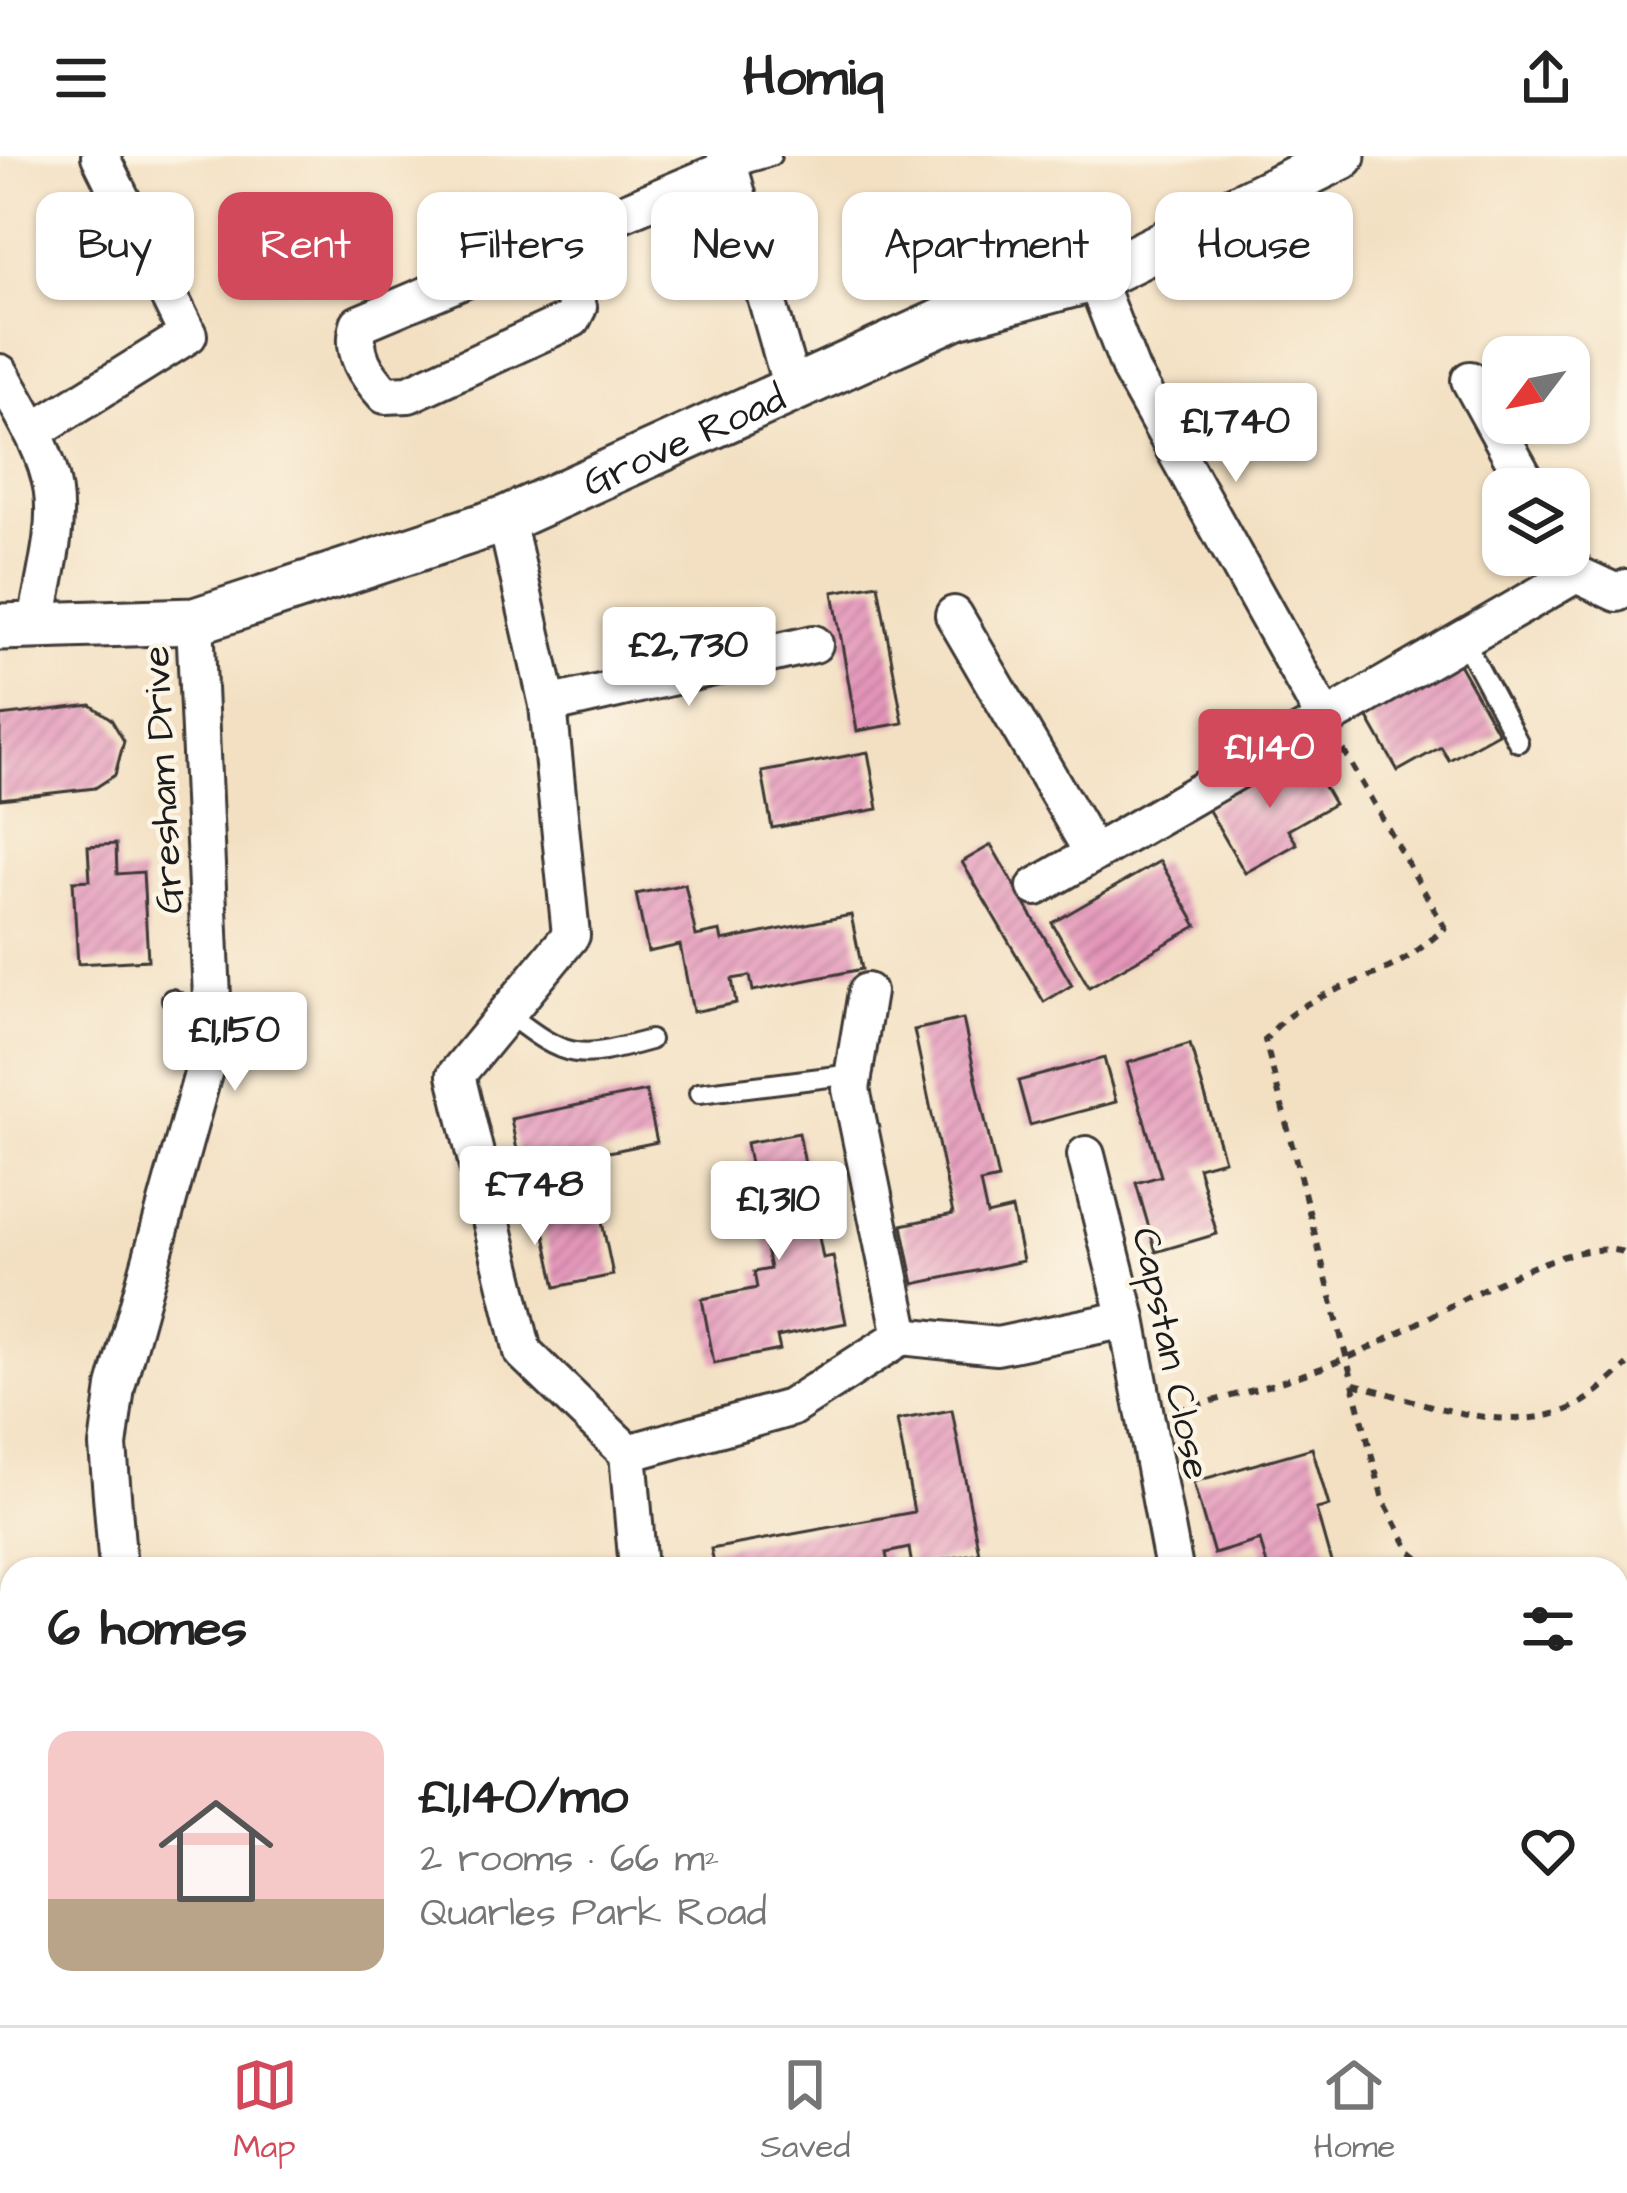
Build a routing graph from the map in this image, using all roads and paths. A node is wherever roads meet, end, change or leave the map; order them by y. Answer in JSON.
{"nodes":[{"id":1,"x":100,"y":156,"type":"edge"},
{"id":2,"x":771,"y":156,"type":"edge"},
{"id":3,"x":1327,"y":160,"type":"edge"},
{"id":4,"x":728,"y":162,"type":"edge"},
{"id":5,"x":627,"y":208,"type":"edge"},
{"id":6,"x":552,"y":243,"type":"joint"},
{"id":7,"x":1131,"y":260,"type":"edge"},
{"id":8,"x":1013,"y":300,"type":"edge"},
{"id":9,"x":1104,"y":300,"type":"edge"},
{"id":10,"x":0,"y":373,"type":"edge"},
{"id":11,"x":1470,"y":380,"type":"dead end"},
{"id":12,"x":792,"y":388,"type":"junction"},
{"id":13,"x":34,"y":431,"type":"junction"},
{"id":14,"x":1518,"y":468,"type":"edge"},
{"id":15,"x":506,"y":519,"type":"junction"},
{"id":16,"x":1554,"y":576,"type":"edge"},
{"id":17,"x":1590,"y":576,"type":"edge"},
{"id":18,"x":1627,"y":588,"type":"edge"},
{"id":19,"x":954,"y":615,"type":"dead end"},
{"id":20,"x":194,"y":621,"type":"junction"},
{"id":21,"x":18,"y":626,"type":"edge"},
{"id":22,"x":1463,"y":639,"type":"junction"},
{"id":23,"x":814,"y":644,"type":"dead end"},
{"id":24,"x":548,"y":705,"type":"junction"},
{"id":25,"x":1324,"y":717,"type":"junction"},
{"id":26,"x":1519,"y":742,"type":"dead end"},
{"id":27,"x":1093,"y":853,"type":"junction"},
{"id":28,"x":1036,"y":886,"type":"dead end"},
{"id":29,"x":867,"y":992,"type":"dead end"},
{"id":30,"x":172,"y":999,"type":"dead end"},
{"id":31,"x":507,"y":1013,"type":"junction"},
{"id":32,"x":209,"y":1024,"type":"junction"},
{"id":33,"x":650,"y":1040,"type":"dead end"},
{"id":34,"x":853,"y":1075,"type":"junction"},
{"id":35,"x":699,"y":1093,"type":"dead end"},
{"id":36,"x":1085,"y":1155,"type":"dead end"},
{"id":37,"x":1627,"y":1253,"type":"edge"},
{"id":38,"x":1127,"y":1318,"type":"junction"},
{"id":39,"x":902,"y":1336,"type":"junction"},
{"id":40,"x":1348,"y":1358,"type":"junction"},
{"id":41,"x":1627,"y":1365,"type":"edge"},
{"id":42,"x":1354,"y":1384,"type":"junction"},
{"id":43,"x":1146,"y":1418,"type":"junction"},
{"id":44,"x":628,"y":1453,"type":"junction"},
{"id":45,"x":117,"y":1557,"type":"edge"},
{"id":46,"x":637,"y":1557,"type":"edge"},
{"id":47,"x":1172,"y":1557,"type":"edge"},
{"id":48,"x":1417,"y":1557,"type":"edge"}],
"edges":[{"from":1,"to":13,"type":"street"},
{"from":2,"to":4,"type":"lane"},
{"from":3,"to":7,"type":"street","name":"Grove Road"},
{"from":4,"to":5,"type":"street"},
{"from":4,"to":12,"type":"street"},
{"from":6,"to":6,"type":"street"},
{"from":8,"to":12,"type":"street","name":"Grove Road"},
{"from":9,"to":25,"type":"street"},
{"from":10,"to":13,"type":"street"},
{"from":11,"to":14,"type":"street"},
{"from":12,"to":15,"type":"street","name":"Grove Road"},
{"from":13,"to":21,"type":"street"},
{"from":15,"to":20,"type":"street","name":"Grove Road"},
{"from":15,"to":24,"type":"street"},
{"from":16,"to":22,"type":"street"},
{"from":17,"to":18,"type":"street"},
{"from":19,"to":27,"type":"street"},
{"from":20,"to":21,"type":"street","name":"Grove Road"},
{"from":20,"to":32,"type":"street","name":"Gresham Drive"},
{"from":22,"to":25,"type":"street"},
{"from":22,"to":26,"type":"lane"},
{"from":23,"to":24,"type":"street"},
{"from":24,"to":31,"type":"street"},
{"from":25,"to":27,"type":"street"},
{"from":25,"to":40,"type":"path"},
{"from":27,"to":28,"type":"street"},
{"from":29,"to":34,"type":"street"},
{"from":30,"to":32,"type":"lane"},
{"from":31,"to":33,"type":"lane"},
{"from":31,"to":44,"type":"street"},
{"from":32,"to":45,"type":"street","name":"Gresham Drive"},
{"from":34,"to":35,"type":"lane"},
{"from":34,"to":39,"type":"street"},
{"from":36,"to":38,"type":"street","name":"Capstan Close"},
{"from":37,"to":40,"type":"path"},
{"from":38,"to":39,"type":"street"},
{"from":38,"to":43,"type":"street","name":"Capstan Close"},
{"from":39,"to":44,"type":"street"},
{"from":40,"to":42,"type":"path"},
{"from":40,"to":43,"type":"path"},
{"from":41,"to":42,"type":"path"},
{"from":42,"to":48,"type":"path"},
{"from":43,"to":47,"type":"street","name":"Capstan Close"},
{"from":44,"to":46,"type":"street"}]}
